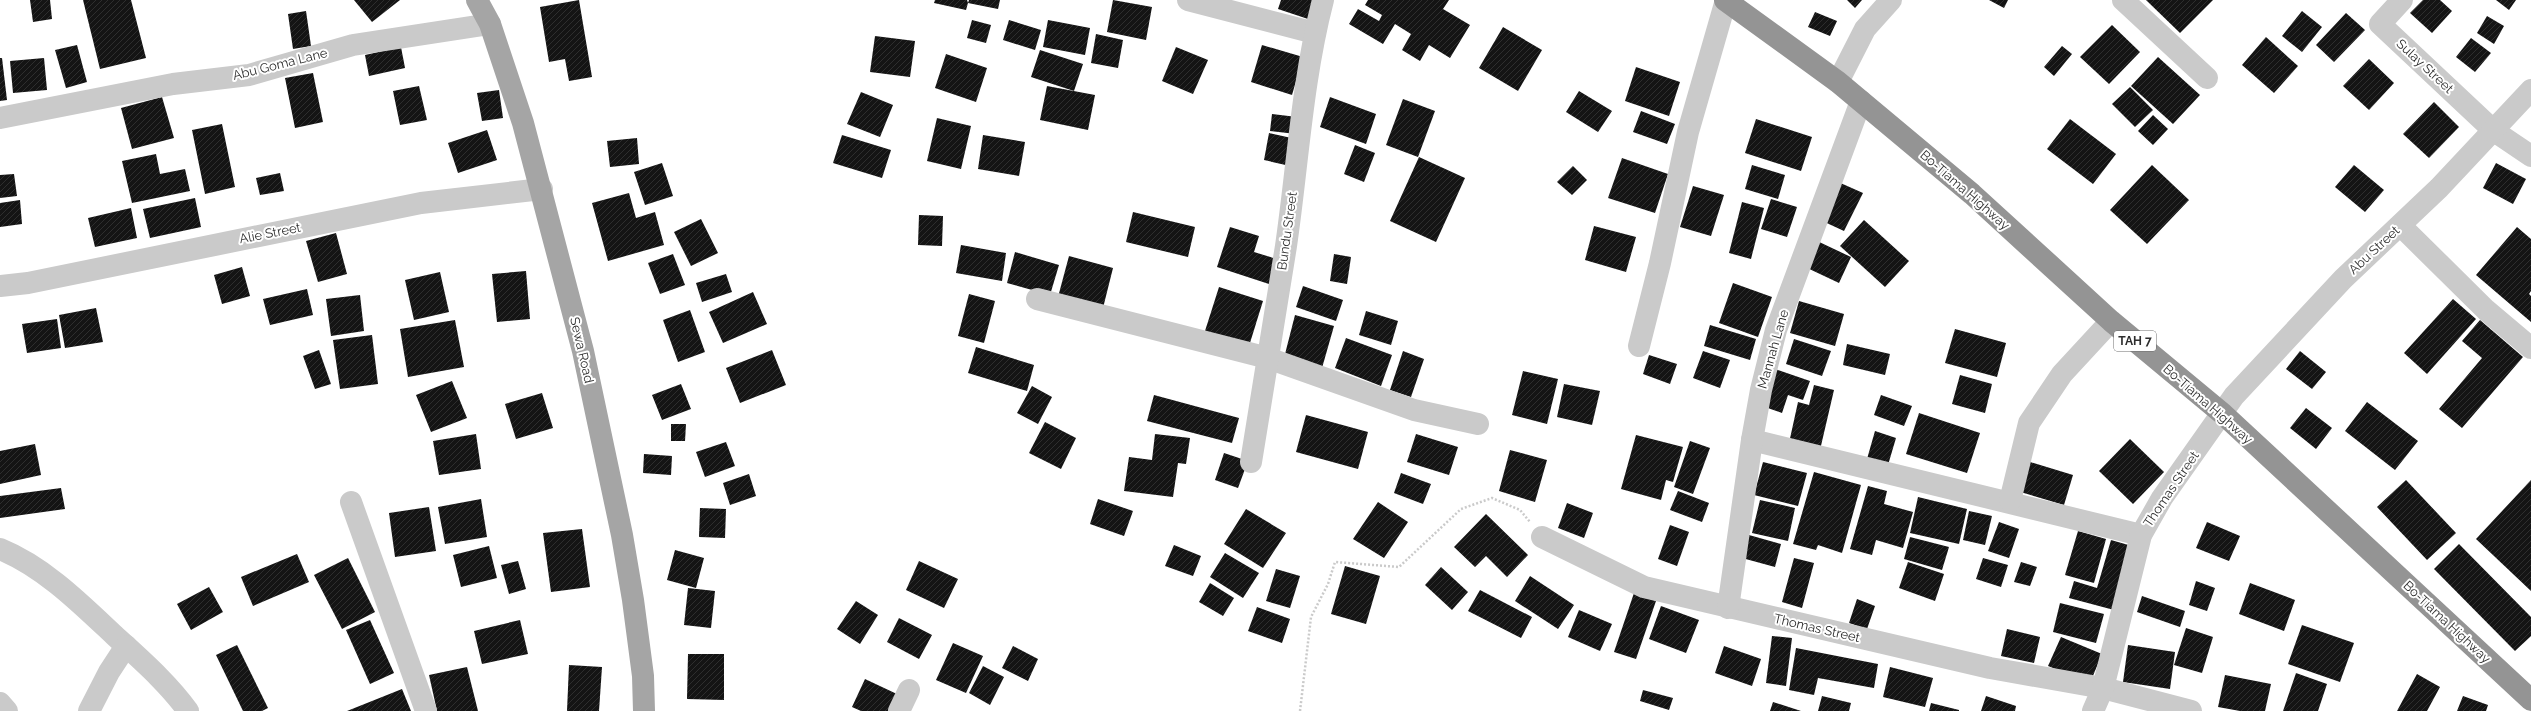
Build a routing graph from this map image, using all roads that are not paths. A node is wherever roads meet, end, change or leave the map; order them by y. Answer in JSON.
{"nodes":[{"id":1,"x":477,"y":0,"type":"edge"},
{"id":2,"x":1188,"y":0,"type":"edge"},
{"id":3,"x":1323,"y":0,"type":"edge"},
{"id":4,"x":1725,"y":0,"type":"edge"},
{"id":5,"x":1891,"y":0,"type":"edge"},
{"id":6,"x":2123,"y":0,"type":"edge"},
{"id":7,"x":2402,"y":0,"type":"edge"},
{"id":8,"x":490,"y":24,"type":"junction"},
{"id":9,"x":1315,"y":33,"type":"junction"},
{"id":10,"x":2207,"y":78,"type":"dead end"},
{"id":11,"x":1838,"y":82,"type":"junction"},
{"id":12,"x":2531,"y":90,"type":"edge"},
{"id":13,"x":1860,"y":102,"type":"junction"},
{"id":14,"x":0,"y":118,"type":"edge"},
{"id":15,"x":2494,"y":131,"type":"junction"},
{"id":16,"x":2531,"y":156,"type":"edge"},
{"id":17,"x":542,"y":189,"type":"junction"},
{"id":18,"x":2401,"y":226,"type":"junction"},
{"id":19,"x":0,"y":286,"type":"edge"},
{"id":20,"x":1037,"y":299,"type":"dead end"},
{"id":21,"x":2111,"y":321,"type":"junction"},
{"id":22,"x":1639,"y":346,"type":"dead end"},
{"id":23,"x":2531,"y":348,"type":"edge"},
{"id":24,"x":1268,"y":358,"type":"junction"},
{"id":25,"x":2223,"y":414,"type":"junction"},
{"id":26,"x":1478,"y":424,"type":"dead end"},
{"id":27,"x":1752,"y":440,"type":"junction"},
{"id":28,"x":1251,"y":462,"type":"dead end"},
{"id":29,"x":2010,"y":501,"type":"junction"},
{"id":30,"x":351,"y":502,"type":"dead end"},
{"id":31,"x":2141,"y":535,"type":"junction"},
{"id":32,"x":1542,"y":537,"type":"road end"},
{"id":33,"x":0,"y":548,"type":"edge"},
{"id":34,"x":1728,"y":608,"type":"junction"},
{"id":35,"x":126,"y":646,"type":"junction"},
{"id":36,"x":2103,"y":688,"type":"junction"},
{"id":37,"x":908,"y":690,"type":"dead end"},
{"id":38,"x":2531,"y":700,"type":"edge"},
{"id":39,"x":0,"y":703,"type":"edge"},
{"id":40,"x":184,"y":709,"type":"edge"},
{"id":41,"x":7,"y":711,"type":"edge"},
{"id":42,"x":89,"y":711,"type":"edge"},
{"id":43,"x":426,"y":711,"type":"edge"},
{"id":44,"x":644,"y":711,"type":"edge"},
{"id":45,"x":899,"y":711,"type":"edge"},
{"id":46,"x":2093,"y":711,"type":"edge"},
{"id":47,"x":2191,"y":711,"type":"edge"}],
"edges":[{"from":1,"to":8,"type":"main road","name":"Sewa Road"},
{"from":2,"to":9,"type":"street"},
{"from":3,"to":9,"type":"street","name":"Bundu Street"},
{"from":4,"to":11,"type":"highway","name":"Bo-Tiama Highway","number":"TAH 7"},
{"from":4,"to":22,"type":"street"},
{"from":5,"to":11,"type":"street"},
{"from":6,"to":10,"type":"street"},
{"from":7,"to":15,"type":"street","name":"Sulay Street"},
{"from":8,"to":14,"type":"street","name":"Abu Goma Lane"},
{"from":8,"to":17,"type":"main road","name":"Sewa Road"},
{"from":9,"to":24,"type":"street","name":"Bundu Street"},
{"from":11,"to":13,"type":"highway","name":"Bo-Tiama Highway","number":"TAH 7"},
{"from":12,"to":15,"type":"street","name":"Abu Street"},
{"from":13,"to":21,"type":"highway","name":"Bo-Tiama Highway","number":"TAH 7"},
{"from":13,"to":27,"type":"street","name":"Mannah Lane"},
{"from":15,"to":16,"type":"street"},
{"from":15,"to":18,"type":"street","name":"Abu Street"},
{"from":17,"to":19,"type":"street","name":"Alie Street"},
{"from":17,"to":44,"type":"main road","name":"Sewa Road"},
{"from":18,"to":23,"type":"street"},
{"from":18,"to":25,"type":"street","name":"Abu Street"},
{"from":20,"to":24,"type":"street"},
{"from":21,"to":25,"type":"highway","name":"Bo-Tiama Highway","number":"TAH 7"},
{"from":21,"to":29,"type":"street"},
{"from":24,"to":26,"type":"street"},
{"from":24,"to":28,"type":"street","name":"Bundu Street"},
{"from":25,"to":31,"type":"street","name":"Thomas Street"},
{"from":25,"to":38,"type":"highway","name":"Bo-Tiama Highway","number":"TAH 7"},
{"from":27,"to":29,"type":"street"},
{"from":27,"to":34,"type":"street","name":"Mannah Lane"},
{"from":29,"to":31,"type":"street"},
{"from":30,"to":43,"type":"street"},
{"from":31,"to":36,"type":"street","name":"Thomas Street"},
{"from":32,"to":34,"type":"street","name":"Thomas Street"},
{"from":33,"to":35,"type":"street"},
{"from":34,"to":36,"type":"street","name":"Thomas Street"},
{"from":35,"to":40,"type":"street"},
{"from":35,"to":42,"type":"street"},
{"from":36,"to":46,"type":"street","name":"Thomas Street"},
{"from":36,"to":47,"type":"street","name":"Thomas Street"},
{"from":37,"to":45,"type":"street"},
{"from":39,"to":41,"type":"street"}]}
